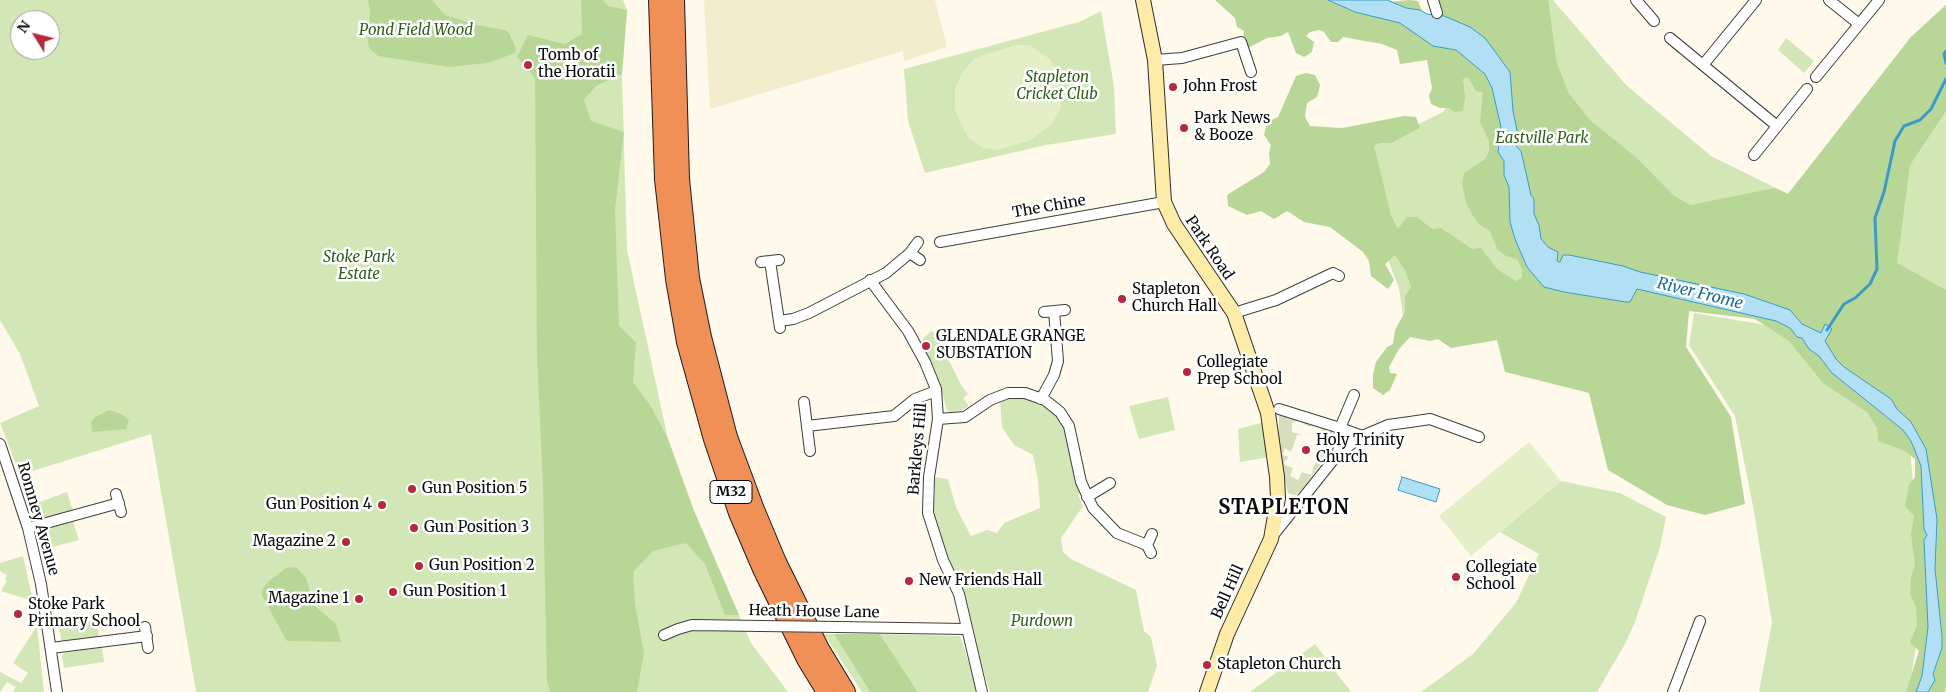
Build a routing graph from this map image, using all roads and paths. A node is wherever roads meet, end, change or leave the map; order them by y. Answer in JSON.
{"nodes":[{"id":1,"x":658,"y":0,"type":"edge"},
{"id":2,"x":675,"y":0,"type":"edge"},
{"id":3,"x":1143,"y":0,"type":"edge"},
{"id":4,"x":1433,"y":0,"type":"edge"},
{"id":5,"x":1636,"y":0,"type":"edge"},
{"id":6,"x":1756,"y":0,"type":"edge"},
{"id":7,"x":1829,"y":0,"type":"edge"},
{"id":8,"x":1879,"y":0,"type":"edge"},
{"id":9,"x":1437,"y":14,"type":"dead end"},
{"id":10,"x":1654,"y":21,"type":"dead end"},
{"id":11,"x":1860,"y":24,"type":"junction"},
{"id":12,"x":1670,"y":38,"type":"dead end"},
{"id":13,"x":1155,"y":60,"type":"junction"},
{"id":14,"x":1703,"y":64,"type":"junction"},
{"id":15,"x":1251,"y":72,"type":"dead end"},
{"id":16,"x":1816,"y":77,"type":"dead end"},
{"id":17,"x":1807,"y":89,"type":"dead end"},
{"id":18,"x":1777,"y":126,"type":"junction"},
{"id":19,"x":1754,"y":154,"type":"dead end"},
{"id":20,"x":1164,"y":202,"type":"junction"},
{"id":21,"x":918,"y":242,"type":"dead end"},
{"id":22,"x":940,"y":242,"type":"dead end"},
{"id":23,"x":910,"y":253,"type":"junction"},
{"id":24,"x":920,"y":260,"type":"dead end"},
{"id":25,"x":770,"y":261,"type":"dead end"},
{"id":26,"x":1339,"y":276,"type":"dead end"},
{"id":27,"x":870,"y":280,"type":"junction"},
{"id":28,"x":1065,"y":310,"type":"dead end"},
{"id":29,"x":1234,"y":313,"type":"junction"},
{"id":30,"x":936,"y":391,"type":"junction"},
{"id":31,"x":1354,"y":396,"type":"dead end"},
{"id":32,"x":1042,"y":399,"type":"junction"},
{"id":33,"x":804,"y":402,"type":"dead end"},
{"id":34,"x":1279,"y":409,"type":"dead end"},
{"id":35,"x":938,"y":419,"type":"junction"},
{"id":36,"x":807,"y":426,"type":"junction"},
{"id":37,"x":1340,"y":428,"type":"junction"},
{"id":38,"x":1362,"y":436,"type":"junction"},
{"id":39,"x":1479,"y":437,"type":"dead end"},
{"id":40,"x":1,"y":451,"type":"edge"},
{"id":41,"x":810,"y":451,"type":"dead end"},
{"id":42,"x":1338,"y":454,"type":"junction"},
{"id":43,"x":1110,"y":483,"type":"dead end"},
{"id":44,"x":1087,"y":497,"type":"junction"},
{"id":45,"x":119,"y":503,"type":"dead end"},
{"id":46,"x":1277,"y":505,"type":"junction"},
{"id":47,"x":1299,"y":505,"type":"junction"},
{"id":48,"x":28,"y":528,"type":"junction"},
{"id":49,"x":1152,"y":534,"type":"dead end"},
{"id":50,"x":1271,"y":539,"type":"junction"},
{"id":51,"x":1700,"y":621,"type":"dead end"},
{"id":52,"x":966,"y":629,"type":"junction"},
{"id":53,"x":664,"y":635,"type":"dead end"},
{"id":54,"x":52,"y":648,"type":"junction"},
{"id":55,"x":148,"y":648,"type":"dead end"},
{"id":56,"x":57,"y":692,"type":"edge"},
{"id":57,"x":826,"y":692,"type":"edge"},
{"id":58,"x":846,"y":692,"type":"edge"},
{"id":59,"x":982,"y":692,"type":"edge"},
{"id":60,"x":1207,"y":692,"type":"edge"},
{"id":61,"x":1673,"y":692,"type":"edge"}],
"edges":[{"from":1,"to":57,"type":"highway","number":"M32"},
{"from":2,"to":58,"type":"highway","number":"M32"},
{"from":3,"to":13,"type":"main road","name":"Park Road"},
{"from":4,"to":9,"type":"street"},
{"from":5,"to":10,"type":"street"},
{"from":6,"to":14,"type":"street"},
{"from":7,"to":11,"type":"street"},
{"from":8,"to":11,"type":"street"},
{"from":11,"to":16,"type":"street"},
{"from":12,"to":14,"type":"street"},
{"from":13,"to":15,"type":"street"},
{"from":13,"to":20,"type":"main road","name":"Park Road"},
{"from":14,"to":18,"type":"street"},
{"from":17,"to":18,"type":"street"},
{"from":18,"to":19,"type":"street"},
{"from":20,"to":22,"type":"street","name":"The Chine"},
{"from":20,"to":29,"type":"main road","name":"Park Road"},
{"from":21,"to":23,"type":"street"},
{"from":23,"to":24,"type":"street"},
{"from":23,"to":27,"type":"street"},
{"from":25,"to":27,"type":"street"},
{"from":26,"to":29,"type":"street"},
{"from":27,"to":30,"type":"street","name":"Barkleys Hill"},
{"from":28,"to":32,"type":"street"},
{"from":29,"to":46,"type":"main road","name":"Park Road"},
{"from":30,"to":35,"type":"street","name":"Barkleys Hill"},
{"from":30,"to":36,"type":"street"},
{"from":31,"to":37,"type":"street"},
{"from":32,"to":35,"type":"street"},
{"from":32,"to":44,"type":"street"},
{"from":33,"to":36,"type":"street"},
{"from":34,"to":37,"type":"street"},
{"from":35,"to":52,"type":"street","name":"Barkleys Hill"},
{"from":36,"to":41,"type":"street"},
{"from":37,"to":38,"type":"street"},
{"from":37,"to":42,"type":"street"},
{"from":38,"to":39,"type":"street"},
{"from":38,"to":42,"type":"street"},
{"from":40,"to":48,"type":"street","name":"Romney Avenue"},
{"from":42,"to":47,"type":"street"},
{"from":43,"to":44,"type":"street"},
{"from":44,"to":49,"type":"street"},
{"from":45,"to":48,"type":"street"},
{"from":46,"to":47,"type":"street"},
{"from":46,"to":50,"type":"main road","name":"Bell Hill"},
{"from":47,"to":50,"type":"street"},
{"from":48,"to":54,"type":"street","name":"Romney Avenue"},
{"from":50,"to":60,"type":"main road","name":"Bell Hill"},
{"from":51,"to":61,"type":"street"},
{"from":52,"to":53,"type":"street","name":"Heath House Lane","bridge":true},
{"from":52,"to":59,"type":"street","name":"Barkleys Hill"},
{"from":54,"to":55,"type":"street"},
{"from":54,"to":56,"type":"street","name":"Romney Avenue"}]}
